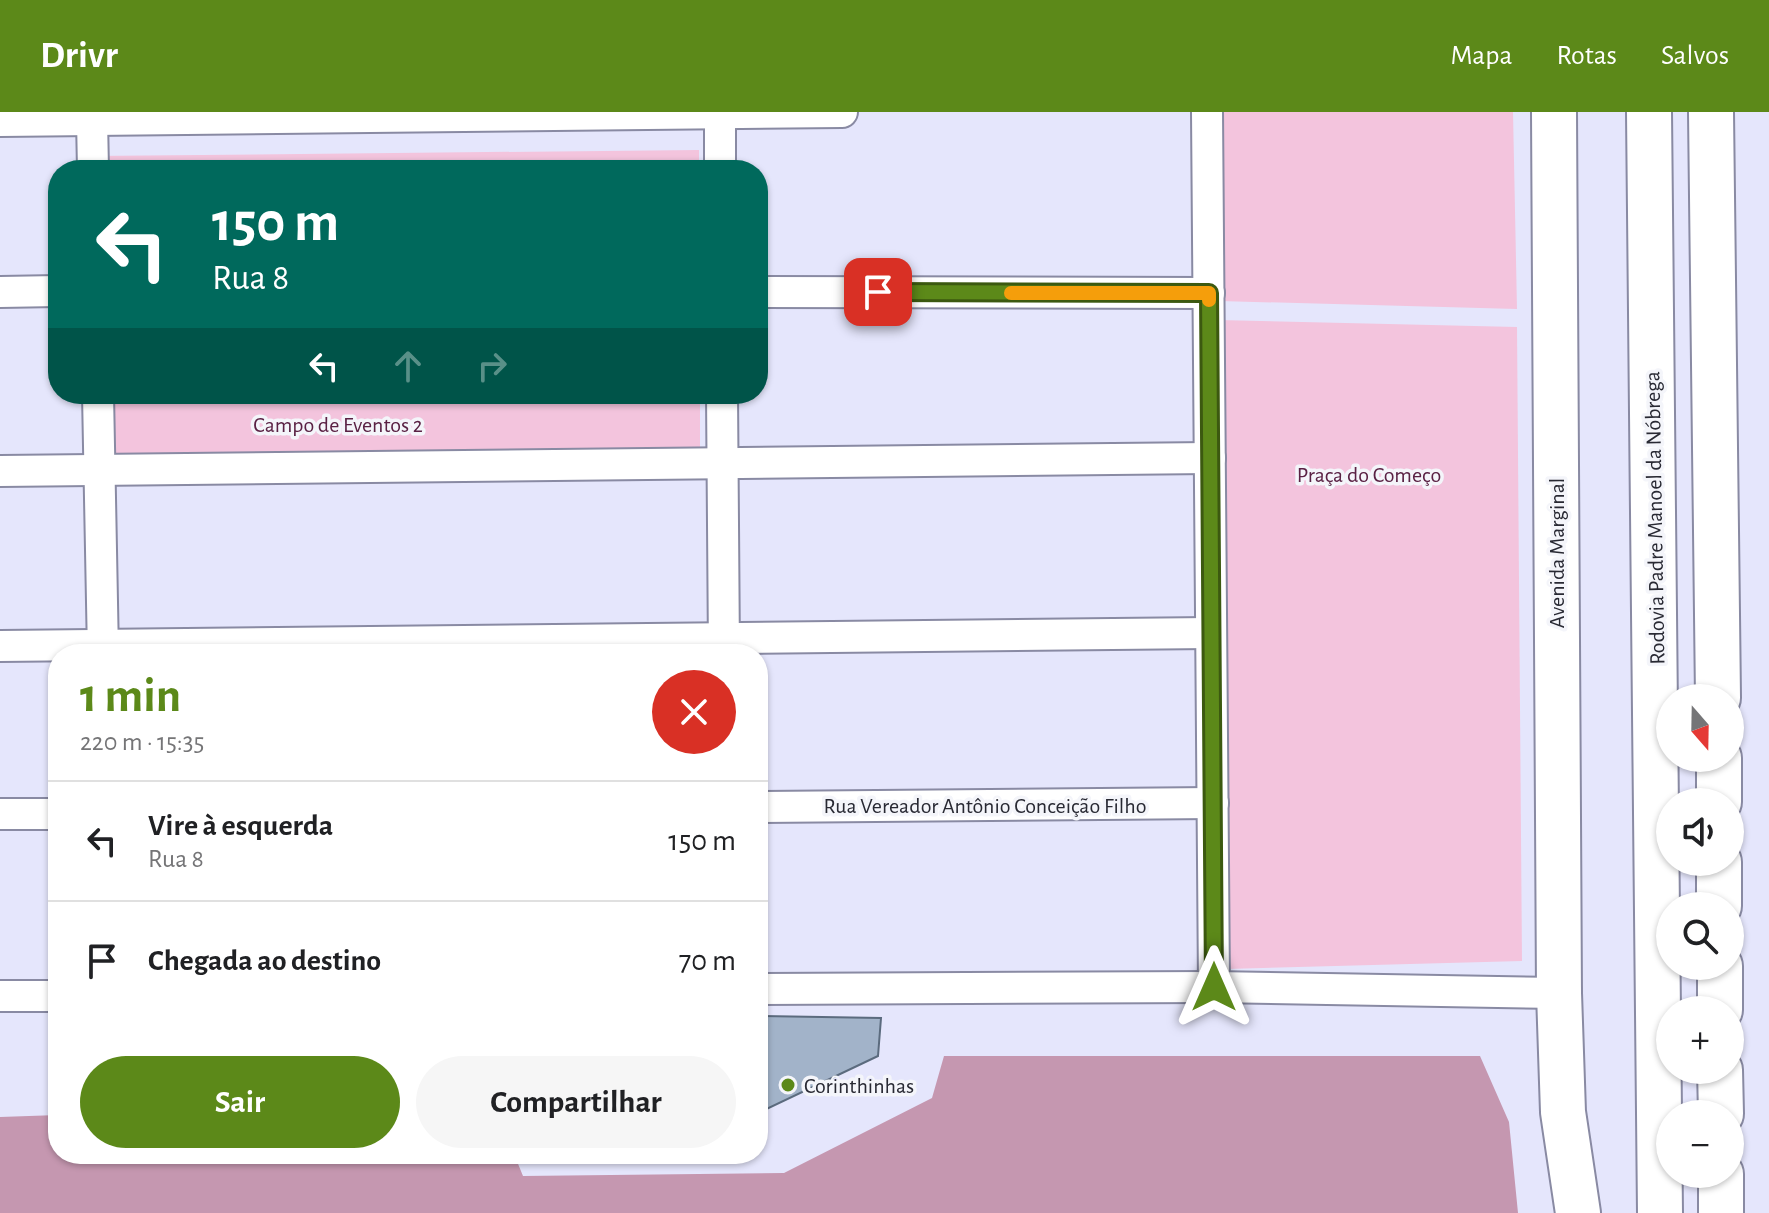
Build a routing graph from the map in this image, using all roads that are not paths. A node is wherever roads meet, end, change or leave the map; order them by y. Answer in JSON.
{"nodes":[{"id":1,"x":842,"y":112,"type":"edge"},
{"id":2,"x":1207,"y":112,"type":"edge"},
{"id":3,"x":1554,"y":112,"type":"edge"},
{"id":4,"x":1649,"y":112,"type":"edge"},
{"id":5,"x":1711,"y":112,"type":"edge"},
{"id":6,"x":720,"y":114,"type":"edge"},
{"id":7,"x":422,"y":115,"type":"edge"},
{"id":8,"x":92,"y":119,"type":"junction"},
{"id":9,"x":0,"y":121,"type":"edge"},
{"id":10,"x":93,"y":160,"type":"edge"},
{"id":11,"x":720,"y":160,"type":"edge"},
{"id":12,"x":48,"y":291,"type":"edge"},
{"id":13,"x":0,"y":292,"type":"edge"},
{"id":14,"x":768,"y":292,"type":"edge"},
{"id":15,"x":1209,"y":293,"type":"junction"},
{"id":16,"x":98,"y":404,"type":"edge"},
{"id":17,"x":722,"y":404,"type":"edge"},
{"id":18,"x":1210,"y":458,"type":"junction"},
{"id":19,"x":723,"y":464,"type":"junction"},
{"id":20,"x":100,"y":470,"type":"junction"},
{"id":21,"x":0,"y":471,"type":"edge"},
{"id":22,"x":1210,"y":633,"type":"junction"},
{"id":23,"x":103,"y":644,"type":"edge"},
{"id":24,"x":724,"y":644,"type":"edge"},
{"id":25,"x":768,"y":645,"type":"edge"},
{"id":26,"x":0,"y":646,"type":"edge"},
{"id":27,"x":48,"y":647,"type":"edge"},
{"id":28,"x":1718,"y":684,"type":"edge"},
{"id":29,"x":1213,"y":803,"type":"junction"},
{"id":30,"x":768,"y":807,"type":"edge"},
{"id":31,"x":0,"y":814,"type":"edge"},
{"id":32,"x":48,"y":814,"type":"edge"},
{"id":33,"x":1214,"y":987,"type":"junction"},
{"id":34,"x":768,"y":989,"type":"edge"},
{"id":35,"x":1559,"y":993,"type":"junction"},
{"id":36,"x":0,"y":996,"type":"edge"},
{"id":37,"x":48,"y":996,"type":"edge"},
{"id":38,"x":1721,"y":1188,"type":"edge"},
{"id":39,"x":1578,"y":1213,"type":"edge"},
{"id":40,"x":1660,"y":1213,"type":"edge"},
{"id":41,"x":1721,"y":1213,"type":"edge"}],
"edges":[{"from":1,"to":6,"type":"street"},
{"from":2,"to":15,"type":"street"},
{"from":3,"to":35,"type":"main road","name":"Avenida Marginal"},
{"from":4,"to":40,"type":"main road","name":"Rodovia Padre Manoel da Nóbrega"},
{"from":5,"to":28,"type":"main road"},
{"from":6,"to":7,"type":"street"},
{"from":6,"to":11,"type":"street"},
{"from":7,"to":8,"type":"street"},
{"from":8,"to":9,"type":"street"},
{"from":8,"to":10,"type":"street"},
{"from":12,"to":13,"type":"street"},
{"from":14,"to":15,"type":"street"},
{"from":15,"to":18,"type":"street"},
{"from":16,"to":20,"type":"street"},
{"from":17,"to":19,"type":"street"},
{"from":18,"to":19,"type":"street"},
{"from":18,"to":22,"type":"street"},
{"from":19,"to":20,"type":"street"},
{"from":19,"to":24,"type":"street"},
{"from":20,"to":21,"type":"street"},
{"from":20,"to":23,"type":"street"},
{"from":22,"to":25,"type":"street"},
{"from":22,"to":29,"type":"street"},
{"from":26,"to":27,"type":"street"},
{"from":29,"to":30,"type":"street","name":"Rua Vereador Antônio Conceição Filho"},
{"from":29,"to":33,"type":"street"},
{"from":31,"to":32,"type":"street"},
{"from":33,"to":34,"type":"street"},
{"from":33,"to":35,"type":"street"},
{"from":35,"to":39,"type":"main road","name":"Avenida Marginal"},
{"from":36,"to":37,"type":"street"},
{"from":38,"to":41,"type":"main road"}]}
